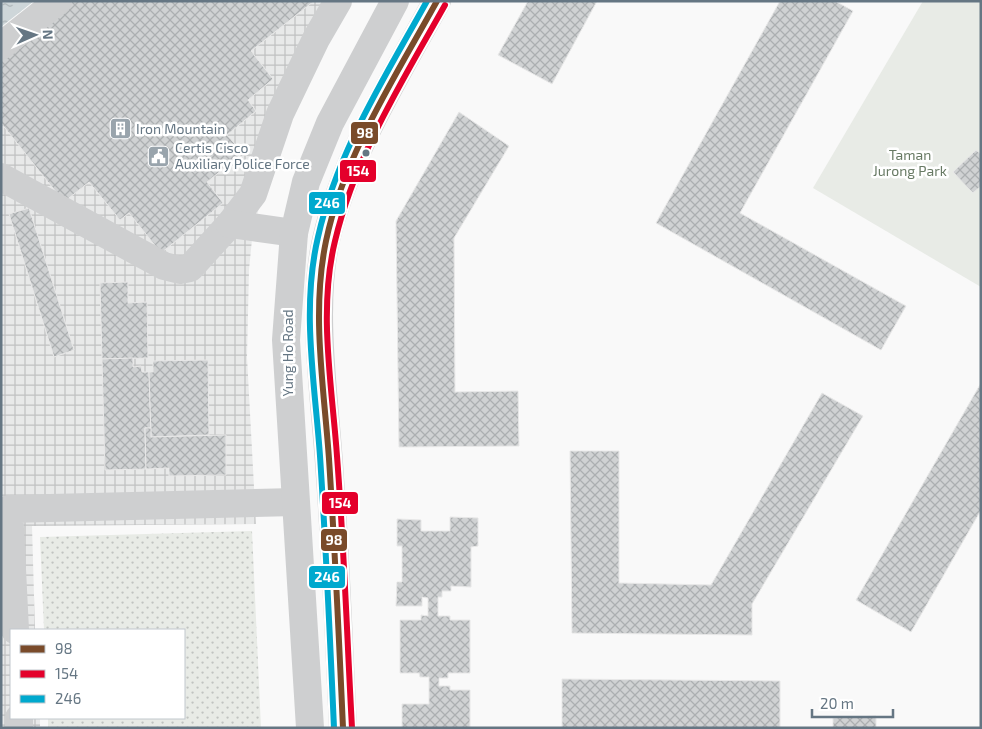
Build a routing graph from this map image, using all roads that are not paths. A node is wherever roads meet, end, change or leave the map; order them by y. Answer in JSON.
{"nodes":[{"id":1,"x":58,"y":1,"type":"edge"},
{"id":2,"x":338,"y":1,"type":"edge"},
{"id":3,"x":395,"y":1,"type":"edge"},
{"id":4,"x":437,"y":1,"type":"edge"},
{"id":5,"x":1,"y":46,"type":"edge"},
{"id":6,"x":1,"y":177,"type":"edge"},
{"id":7,"x":230,"y":224,"type":"junction"},
{"id":8,"x":294,"y":233,"type":"junction"},
{"id":9,"x":295,"y":502,"type":"junction"},
{"id":10,"x":6,"y":530,"type":"edge"},
{"id":11,"x":15,"y":629,"type":"edge"},
{"id":12,"x":310,"y":728,"type":"edge"},
{"id":13,"x":343,"y":728,"type":"edge"}],
"edges":[{"from":1,"to":5,"type":"street"},
{"from":2,"to":7,"type":"street"},
{"from":3,"to":8,"type":"street","name":"Yung Ho Road"},
{"from":4,"to":13,"type":"street"},
{"from":6,"to":7,"type":"street"},
{"from":7,"to":8,"type":"street"},
{"from":8,"to":9,"type":"street","name":"Yung Ho Road"},
{"from":9,"to":10,"type":"street"},
{"from":9,"to":12,"type":"street","name":"Yung Ho Road"},
{"from":10,"to":11,"type":"street"}]}
